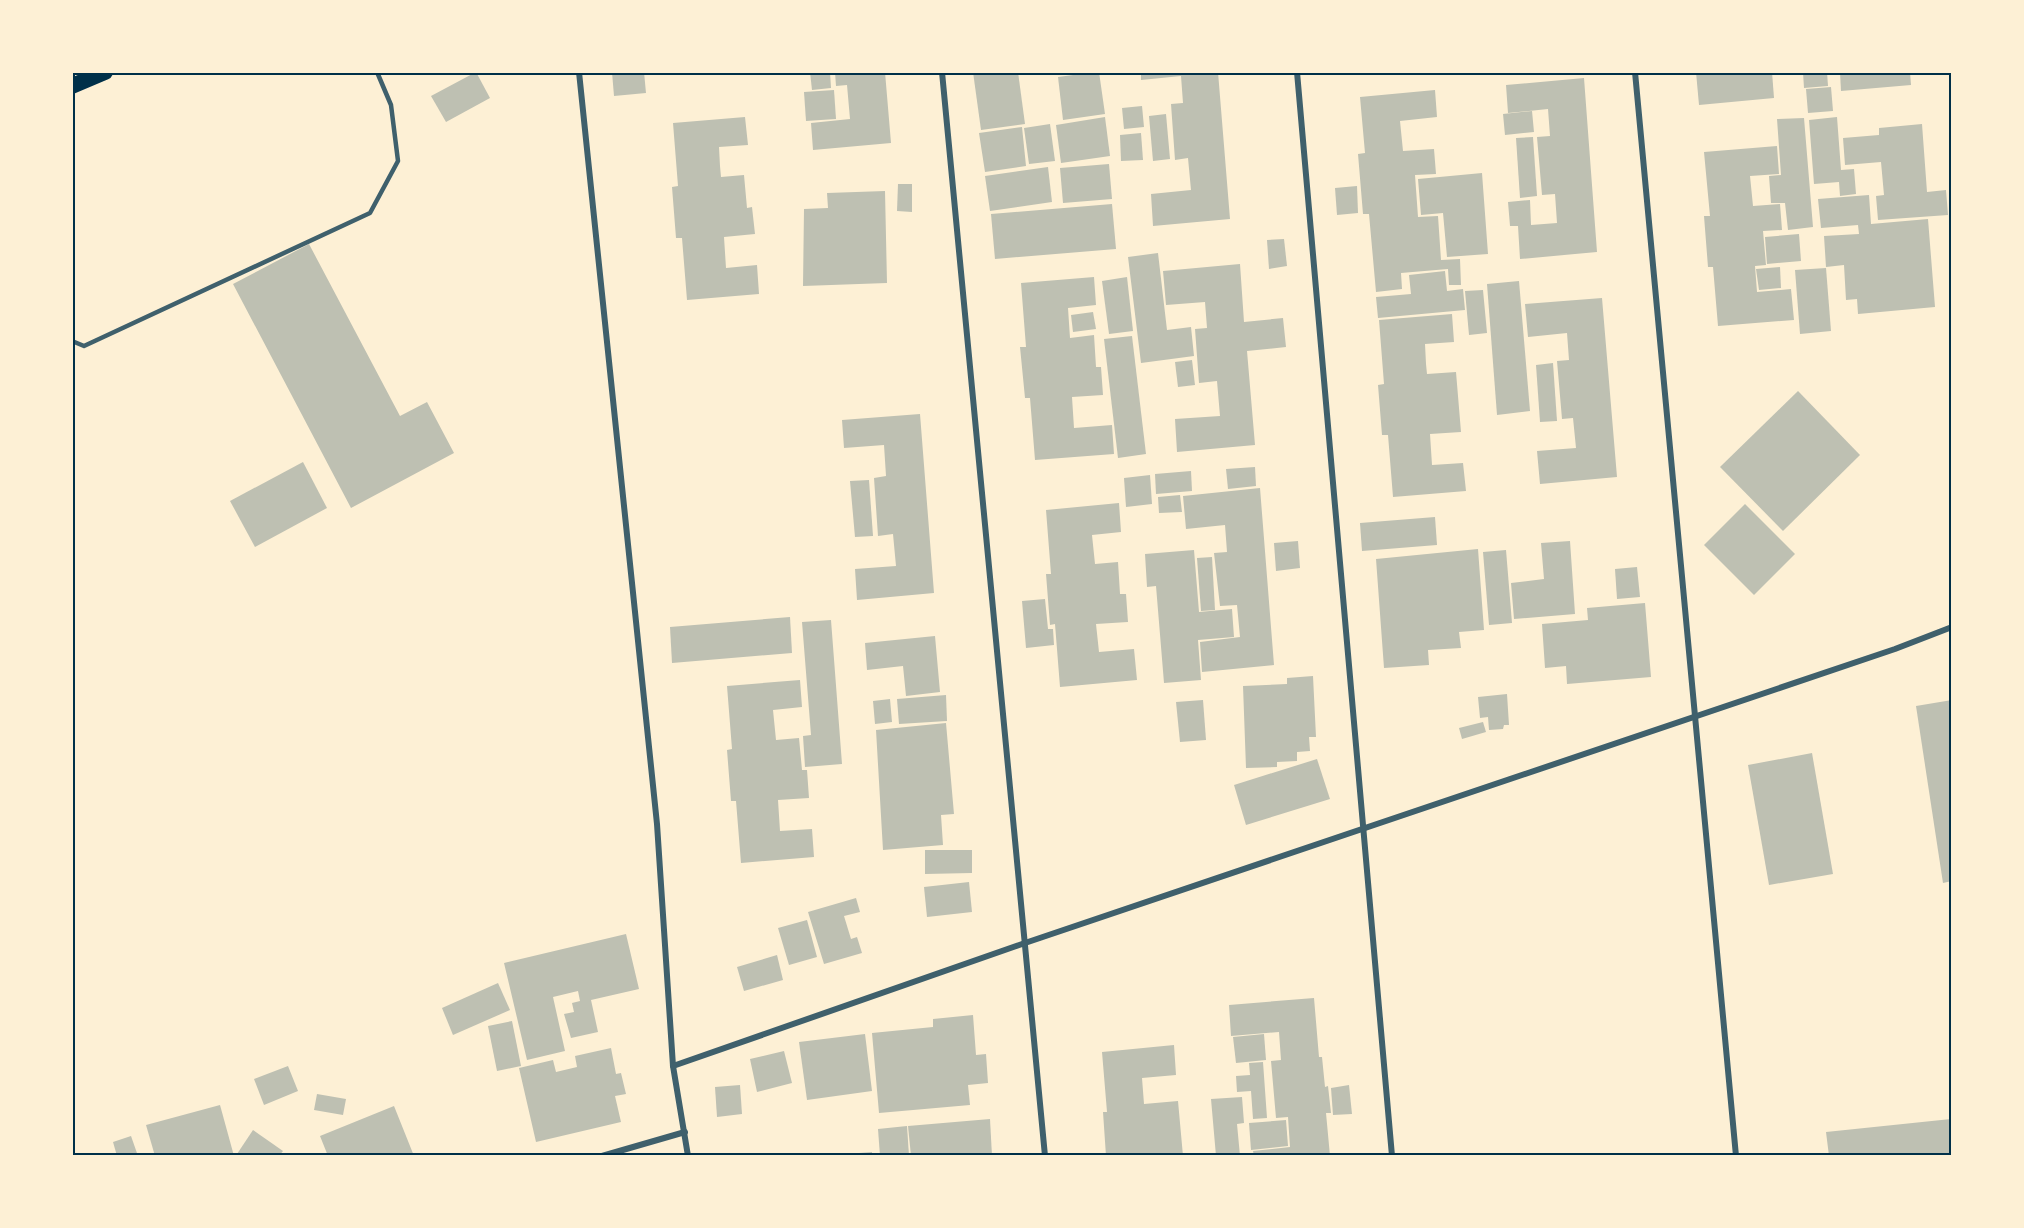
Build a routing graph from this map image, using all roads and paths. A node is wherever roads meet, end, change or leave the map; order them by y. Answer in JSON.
{"nodes":[{"id":1,"x":105,"y":72,"type":"edge"},
{"id":2,"x":377,"y":72,"type":"edge"},
{"id":3,"x":579,"y":72,"type":"edge"},
{"id":4,"x":942,"y":72,"type":"edge"},
{"id":5,"x":1298,"y":72,"type":"edge"},
{"id":6,"x":1635,"y":72,"type":"edge"},
{"id":7,"x":72,"y":86,"type":"edge"},
{"id":8,"x":72,"y":341,"type":"edge"},
{"id":9,"x":1952,"y":627,"type":"edge"},
{"id":10,"x":1695,"y":715,"type":"junction"},
{"id":11,"x":1366,"y":827,"type":"junction"},
{"id":12,"x":1025,"y":942,"type":"junction"},
{"id":13,"x":673,"y":1066,"type":"junction"},
{"id":14,"x":686,"y":1132,"type":"junction"},
{"id":15,"x":602,"y":1156,"type":"edge"},
{"id":16,"x":688,"y":1156,"type":"edge"},
{"id":17,"x":1046,"y":1156,"type":"edge"},
{"id":18,"x":1392,"y":1156,"type":"edge"},
{"id":19,"x":1736,"y":1156,"type":"edge"}],
"edges":[{"from":1,"to":7,"type":"highway"},
{"from":2,"to":8,"type":"lane"},
{"from":3,"to":13,"type":"street"},
{"from":4,"to":12,"type":"street"},
{"from":5,"to":11,"type":"street"},
{"from":6,"to":10,"type":"street"},
{"from":9,"to":10,"type":"street"},
{"from":10,"to":11,"type":"street"},
{"from":10,"to":19,"type":"street"},
{"from":11,"to":12,"type":"street"},
{"from":11,"to":18,"type":"street"},
{"from":12,"to":13,"type":"street"},
{"from":12,"to":17,"type":"street"},
{"from":13,"to":14,"type":"street"},
{"from":14,"to":15,"type":"street"},
{"from":14,"to":16,"type":"street"}]}
